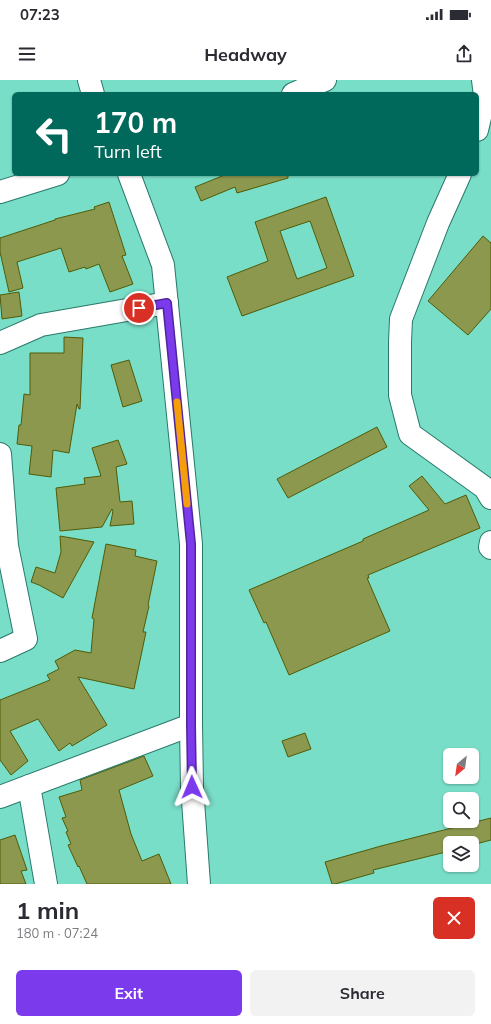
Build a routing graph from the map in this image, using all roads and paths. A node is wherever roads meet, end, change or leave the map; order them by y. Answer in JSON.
{"nodes":[{"id":1,"x":89,"y":80,"type":"edge"},
{"id":2,"x":288,"y":80,"type":"edge"},
{"id":3,"x":325,"y":80,"type":"edge"},
{"id":4,"x":483,"y":80,"type":"edge"},
{"id":5,"x":92,"y":92,"type":"edge"},
{"id":6,"x":292,"y":92,"type":"edge"},
{"id":7,"x":298,"y":92,"type":"edge"},
{"id":8,"x":479,"y":122,"type":"edge"},
{"id":9,"x":52,"y":176,"type":"edge"},
{"id":10,"x":130,"y":176,"type":"edge"},
{"id":11,"x":459,"y":176,"type":"edge"},
{"id":12,"x":0,"y":192,"type":"edge"},
{"id":13,"x":167,"y":303,"type":"junction"},
{"id":14,"x":0,"y":342,"type":"edge"},
{"id":15,"x":0,"y":454,"type":"edge"},
{"id":16,"x":491,"y":498,"type":"edge"},
{"id":17,"x":2,"y":501,"type":"edge"},
{"id":18,"x":491,"y":542,"type":"edge"},
{"id":19,"x":491,"y":548,"type":"edge"},
{"id":20,"x":0,"y":651,"type":"edge"},
{"id":21,"x":191,"y":725,"type":"junction"},
{"id":22,"x":29,"y":786,"type":"junction"},
{"id":23,"x":0,"y":797,"type":"edge"},
{"id":24,"x":46,"y":884,"type":"edge"},
{"id":25,"x":199,"y":884,"type":"edge"}],
"edges":[{"from":1,"to":5,"type":"street"},
{"from":2,"to":6,"type":"street"},
{"from":3,"to":7,"type":"street"},
{"from":4,"to":8,"type":"street"},
{"from":9,"to":12,"type":"street"},
{"from":10,"to":13,"type":"street"},
{"from":11,"to":16,"type":"street"},
{"from":13,"to":14,"type":"street"},
{"from":13,"to":21,"type":"street"},
{"from":15,"to":17,"type":"street"},
{"from":17,"to":20,"type":"street"},
{"from":18,"to":19,"type":"street"},
{"from":21,"to":22,"type":"street"},
{"from":21,"to":25,"type":"street"},
{"from":22,"to":23,"type":"street"},
{"from":22,"to":24,"type":"street"}]}
